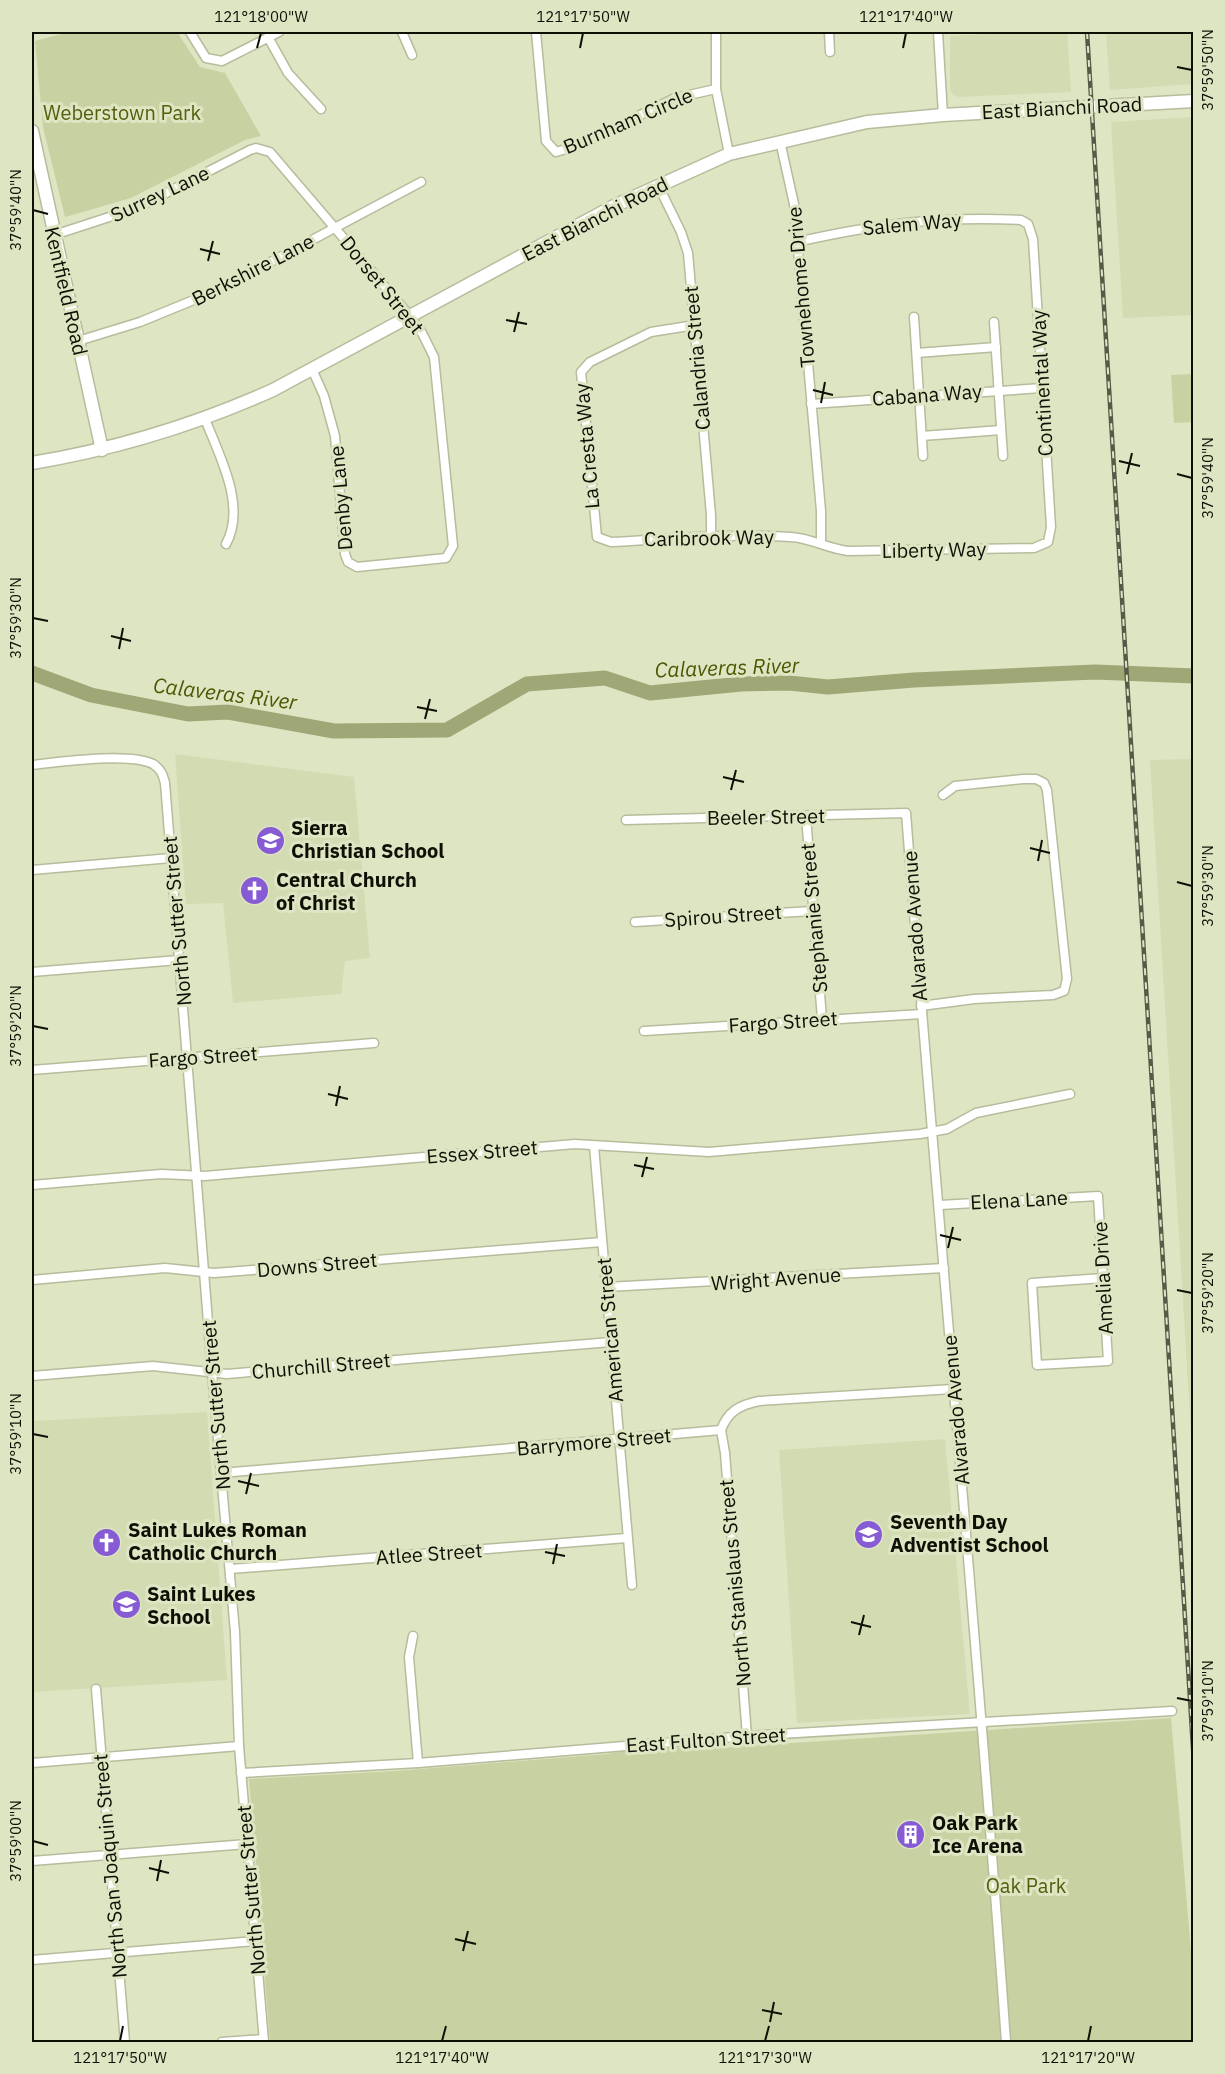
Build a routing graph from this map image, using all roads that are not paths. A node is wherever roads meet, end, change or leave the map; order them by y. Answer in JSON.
{"nodes":[{"id":1,"x":190,"y":32,"type":"edge"},
{"id":2,"x":279,"y":32,"type":"edge"},
{"id":3,"x":402,"y":32,"type":"edge"},
{"id":4,"x":536,"y":32,"type":"edge"},
{"id":5,"x":716,"y":32,"type":"edge"},
{"id":6,"x":829,"y":32,"type":"edge"},
{"id":7,"x":938,"y":32,"type":"edge"},
{"id":8,"x":268,"y":37,"type":"junction"},
{"id":9,"x":830,"y":52,"type":"dead end"},
{"id":10,"x":412,"y":55,"type":"dead end"},
{"id":11,"x":716,"y":89,"type":"junction"},
{"id":12,"x":1194,"y":101,"type":"edge"},
{"id":13,"x":321,"y":109,"type":"dead end"},
{"id":14,"x":943,"y":115,"type":"junction"},
{"id":15,"x":32,"y":131,"type":"edge"},
{"id":16,"x":780,"y":141,"type":"junction"},
{"id":17,"x":264,"y":149,"type":"joint"},
{"id":18,"x":729,"y":154,"type":"junction"},
{"id":19,"x":35,"y":171,"type":"edge"},
{"id":20,"x":421,"y":182,"type":"dead end"},
{"id":21,"x":658,"y":185,"type":"junction"},
{"id":22,"x":1028,"y":224,"type":"joint"},
{"id":23,"x":335,"y":228,"type":"junction"},
{"id":24,"x":54,"y":235,"type":"junction"},
{"id":25,"x":797,"y":242,"type":"junction"},
{"id":26,"x":410,"y":316,"type":"junction"},
{"id":27,"x":914,"y":317,"type":"dead end"},
{"id":28,"x":994,"y":322,"type":"dead end"},
{"id":29,"x":695,"y":325,"type":"junction"},
{"id":30,"x":78,"y":341,"type":"junction"},
{"id":31,"x":996,"y":347,"type":"junction"},
{"id":32,"x":917,"y":353,"type":"junction"},
{"id":33,"x":312,"y":369,"type":"junction"},
{"id":34,"x":1042,"y":388,"type":"junction"},
{"id":35,"x":998,"y":390,"type":"junction"},
{"id":36,"x":920,"y":395,"type":"junction"},
{"id":37,"x":811,"y":404,"type":"junction"},
{"id":38,"x":205,"y":419,"type":"junction"},
{"id":39,"x":1001,"y":430,"type":"junction"},
{"id":40,"x":922,"y":436,"type":"junction"},
{"id":41,"x":102,"y":450,"type":"junction"},
{"id":42,"x":923,"y":456,"type":"dead end"},
{"id":43,"x":1003,"y":456,"type":"dead end"},
{"id":44,"x":32,"y":463,"type":"edge"},
{"id":45,"x":597,"y":537,"type":"joint"},
{"id":46,"x":711,"y":538,"type":"junction"},
{"id":47,"x":1048,"y":542,"type":"joint"},
{"id":48,"x":821,"y":543,"type":"junction"},
{"id":49,"x":226,"y":544,"type":"dead end"},
{"id":50,"x":450,"y":555,"type":"joint"},
{"id":51,"x":32,"y":765,"type":"edge"},
{"id":52,"x":943,"y":795,"type":"dead end"},
{"id":53,"x":906,"y":813,"type":"joint"},
{"id":54,"x":806,"y":816,"type":"junction"},
{"id":55,"x":626,"y":820,"type":"dead end"},
{"id":56,"x":171,"y":858,"type":"junction"},
{"id":57,"x":32,"y":870,"type":"edge"},
{"id":58,"x":812,"y":911,"type":"junction"},
{"id":59,"x":634,"y":922,"type":"dead end"},
{"id":60,"x":179,"y":960,"type":"junction"},
{"id":61,"x":32,"y":972,"type":"edge"},
{"id":62,"x":921,"y":1010,"type":"junction"},
{"id":63,"x":822,"y":1019,"type":"junction"},
{"id":64,"x":644,"y":1031,"type":"dead end"},
{"id":65,"x":374,"y":1043,"type":"dead end"},
{"id":66,"x":189,"y":1060,"type":"junction"},
{"id":67,"x":32,"y":1070,"type":"edge"},
{"id":68,"x":1070,"y":1094,"type":"dead end"},
{"id":69,"x":932,"y":1133,"type":"junction"},
{"id":70,"x":594,"y":1146,"type":"junction"},
{"id":71,"x":196,"y":1177,"type":"junction"},
{"id":72,"x":32,"y":1185,"type":"edge"},
{"id":73,"x":1098,"y":1196,"type":"joint"},
{"id":74,"x":940,"y":1205,"type":"junction"},
{"id":75,"x":602,"y":1242,"type":"junction"},
{"id":76,"x":944,"y":1268,"type":"junction"},
{"id":77,"x":204,"y":1272,"type":"junction"},
{"id":78,"x":1103,"y":1278,"type":"junction"},
{"id":79,"x":32,"y":1280,"type":"edge"},
{"id":80,"x":607,"y":1287,"type":"junction"},
{"id":81,"x":611,"y":1342,"type":"junction"},
{"id":82,"x":212,"y":1372,"type":"junction"},
{"id":83,"x":32,"y":1376,"type":"edge"},
{"id":84,"x":952,"y":1389,"type":"junction"},
{"id":85,"x":721,"y":1430,"type":"junction"},
{"id":86,"x":620,"y":1440,"type":"junction"},
{"id":87,"x":222,"y":1473,"type":"junction"},
{"id":88,"x":627,"y":1538,"type":"junction"},
{"id":89,"x":230,"y":1569,"type":"junction"},
{"id":90,"x":632,"y":1585,"type":"dead end"},
{"id":91,"x":413,"y":1636,"type":"dead end"},
{"id":92,"x":96,"y":1689,"type":"dead end"},
{"id":93,"x":1172,"y":1711,"type":"dead end"},
{"id":94,"x":982,"y":1723,"type":"junction"},
{"id":95,"x":747,"y":1736,"type":"junction"},
{"id":96,"x":239,"y":1746,"type":"junction"},
{"id":97,"x":101,"y":1756,"type":"junction"},
{"id":98,"x":418,"y":1762,"type":"junction"},
{"id":99,"x":32,"y":1763,"type":"edge"},
{"id":100,"x":241,"y":1773,"type":"junction"},
{"id":101,"x":247,"y":1844,"type":"junction"},
{"id":102,"x":109,"y":1855,"type":"junction"},
{"id":103,"x":32,"y":1861,"type":"edge"},
{"id":104,"x":255,"y":1941,"type":"junction"},
{"id":105,"x":117,"y":1952,"type":"junction"},
{"id":106,"x":32,"y":1960,"type":"edge"},
{"id":107,"x":264,"y":2041,"type":"edge"},
{"id":108,"x":124,"y":2043,"type":"edge"},
{"id":109,"x":222,"y":2043,"type":"edge"},
{"id":110,"x":1006,"y":2043,"type":"edge"}],
"edges":[{"from":1,"to":8,"type":"street"},
{"from":2,"to":8,"type":"street"},
{"from":3,"to":10,"type":"street"},
{"from":4,"to":11,"type":"street","name":"Burnham Circle"},
{"from":5,"to":11,"type":"street"},
{"from":6,"to":9,"type":"street"},
{"from":7,"to":14,"type":"street"},
{"from":8,"to":13,"type":"street"},
{"from":11,"to":18,"type":"street"},
{"from":12,"to":14,"type":"street","name":"East Bianchi Road"},
{"from":14,"to":16,"type":"street","name":"East Bianchi Road"},
{"from":15,"to":19,"type":"street","name":"Kentfield Road"},
{"from":16,"to":18,"type":"street","name":"East Bianchi Road"},
{"from":16,"to":25,"type":"street","name":"Townehome Drive"},
{"from":17,"to":23,"type":"street","name":"Dorset Street"},
{"from":17,"to":24,"type":"street","name":"Surrey Lane"},
{"from":18,"to":21,"type":"street","name":"East Bianchi Road"},
{"from":19,"to":24,"type":"street","name":"Kentfield Road"},
{"from":20,"to":23,"type":"street","name":"Berkshire Lane"},
{"from":21,"to":26,"type":"street","name":"East Bianchi Road"},
{"from":21,"to":29,"type":"street","name":"Calandria Street"},
{"from":22,"to":25,"type":"street","name":"Salem Way"},
{"from":22,"to":34,"type":"street","name":"Continental Way"},
{"from":23,"to":26,"type":"street","name":"Dorset Street"},
{"from":23,"to":30,"type":"street","name":"Berkshire Lane"},
{"from":24,"to":30,"type":"street","name":"Kentfield Road"},
{"from":25,"to":37,"type":"street","name":"Townehome Drive"},
{"from":26,"to":33,"type":"street","name":"East Bianchi Road"},
{"from":26,"to":50,"type":"street","name":"Dorset Street"},
{"from":27,"to":32,"type":"street"},
{"from":28,"to":31,"type":"street"},
{"from":29,"to":45,"type":"street","name":"La Cresta Way"},
{"from":29,"to":46,"type":"street","name":"Calandria Street"},
{"from":30,"to":41,"type":"street","name":"Kentfield Road"},
{"from":31,"to":32,"type":"street"},
{"from":31,"to":35,"type":"street"},
{"from":32,"to":36,"type":"street"},
{"from":33,"to":38,"type":"street","name":"East Bianchi Road"},
{"from":33,"to":50,"type":"street","name":"Denby Lane"},
{"from":34,"to":35,"type":"street","name":"Cabana Way"},
{"from":34,"to":47,"type":"street","name":"Continental Way"},
{"from":35,"to":36,"type":"street","name":"Cabana Way"},
{"from":35,"to":39,"type":"street"},
{"from":36,"to":37,"type":"street","name":"Cabana Way"},
{"from":36,"to":40,"type":"street"},
{"from":37,"to":48,"type":"street","name":"Townehome Drive"},
{"from":38,"to":41,"type":"street","name":"East Bianchi Road"},
{"from":38,"to":49,"type":"street"},
{"from":39,"to":40,"type":"street"},
{"from":39,"to":43,"type":"street"},
{"from":40,"to":42,"type":"street"},
{"from":41,"to":44,"type":"street","name":"East Bianchi Road"},
{"from":45,"to":46,"type":"street","name":"Caribrook Way"},
{"from":46,"to":48,"type":"street","name":"Caribrook Way"},
{"from":47,"to":48,"type":"street","name":"Liberty Way"},
{"from":51,"to":56,"type":"street","name":"North Sutter Street"},
{"from":52,"to":62,"type":"street","name":"Fargo Street"},
{"from":53,"to":54,"type":"street","name":"Beeler Street"},
{"from":53,"to":62,"type":"street","name":"Alvarado Avenue"},
{"from":54,"to":55,"type":"street","name":"Beeler Street"},
{"from":54,"to":58,"type":"street","name":"Stephanie Street"},
{"from":56,"to":57,"type":"street"},
{"from":56,"to":60,"type":"street","name":"North Sutter Street"},
{"from":58,"to":59,"type":"street","name":"Spirou Street"},
{"from":58,"to":63,"type":"street","name":"Stephanie Street"},
{"from":60,"to":61,"type":"street"},
{"from":60,"to":66,"type":"street","name":"North Sutter Street"},
{"from":62,"to":63,"type":"street","name":"Fargo Street"},
{"from":62,"to":69,"type":"street","name":"Alvarado Avenue"},
{"from":63,"to":64,"type":"street","name":"Fargo Street"},
{"from":65,"to":66,"type":"street","name":"Fargo Street"},
{"from":66,"to":67,"type":"street","name":"Fargo Street"},
{"from":66,"to":71,"type":"street","name":"North Sutter Street"},
{"from":68,"to":69,"type":"street","name":"Essex Street"},
{"from":69,"to":70,"type":"street","name":"Essex Street"},
{"from":69,"to":74,"type":"street","name":"Alvarado Avenue"},
{"from":70,"to":71,"type":"street","name":"Essex Street"},
{"from":70,"to":75,"type":"street","name":"American Street"},
{"from":71,"to":72,"type":"street","name":"Essex Street"},
{"from":71,"to":77,"type":"street","name":"North Sutter Street"},
{"from":73,"to":74,"type":"street","name":"Elena Lane"},
{"from":73,"to":78,"type":"street","name":"Amelia Drive"},
{"from":74,"to":76,"type":"street","name":"Alvarado Avenue"},
{"from":75,"to":77,"type":"street","name":"Downs Street"},
{"from":75,"to":80,"type":"street","name":"American Street"},
{"from":76,"to":80,"type":"street","name":"Wright Avenue"},
{"from":76,"to":84,"type":"street","name":"Alvarado Avenue"},
{"from":77,"to":79,"type":"street","name":"Downs Street"},
{"from":77,"to":82,"type":"street","name":"North Sutter Street"},
{"from":78,"to":78,"type":"street","name":"Amelia Drive"},
{"from":80,"to":81,"type":"street","name":"American Street"},
{"from":81,"to":82,"type":"street","name":"Churchill Street"},
{"from":81,"to":86,"type":"street","name":"American Street"},
{"from":82,"to":83,"type":"street","name":"Churchill Street"},
{"from":82,"to":87,"type":"street","name":"North Sutter Street"},
{"from":84,"to":85,"type":"street"},
{"from":84,"to":94,"type":"street","name":"Alvarado Avenue"},
{"from":85,"to":86,"type":"street","name":"Barrymore Street"},
{"from":85,"to":95,"type":"street","name":"North Stanislaus Street"},
{"from":86,"to":87,"type":"street","name":"Barrymore Street"},
{"from":86,"to":88,"type":"street","name":"American Street"},
{"from":87,"to":89,"type":"street","name":"North Sutter Street"},
{"from":88,"to":89,"type":"street","name":"Atlee Street"},
{"from":88,"to":90,"type":"street","name":"American Street"},
{"from":89,"to":96,"type":"street","name":"North Sutter Street"},
{"from":91,"to":98,"type":"street"},
{"from":92,"to":97,"type":"street","name":"North San Joaquin Street"},
{"from":93,"to":94,"type":"street","name":"East Fulton Street"},
{"from":94,"to":95,"type":"street","name":"East Fulton Street"},
{"from":94,"to":110,"type":"street","name":"Alvarado Avenue"},
{"from":95,"to":98,"type":"street","name":"East Fulton Street"},
{"from":96,"to":97,"type":"street"},
{"from":96,"to":100,"type":"street","name":"North Sutter Street"},
{"from":97,"to":99,"type":"street"},
{"from":97,"to":102,"type":"street","name":"North San Joaquin Street"},
{"from":98,"to":100,"type":"street","name":"East Fulton Street"},
{"from":100,"to":101,"type":"street","name":"North Sutter Street"},
{"from":101,"to":102,"type":"street"},
{"from":101,"to":104,"type":"street","name":"North Sutter Street"},
{"from":102,"to":103,"type":"street"},
{"from":102,"to":105,"type":"street","name":"North San Joaquin Street"},
{"from":104,"to":105,"type":"street"},
{"from":104,"to":107,"type":"street","name":"North Sutter Street"},
{"from":105,"to":106,"type":"street"},
{"from":105,"to":108,"type":"street","name":"North San Joaquin Street"},
{"from":107,"to":109,"type":"street"}]}
